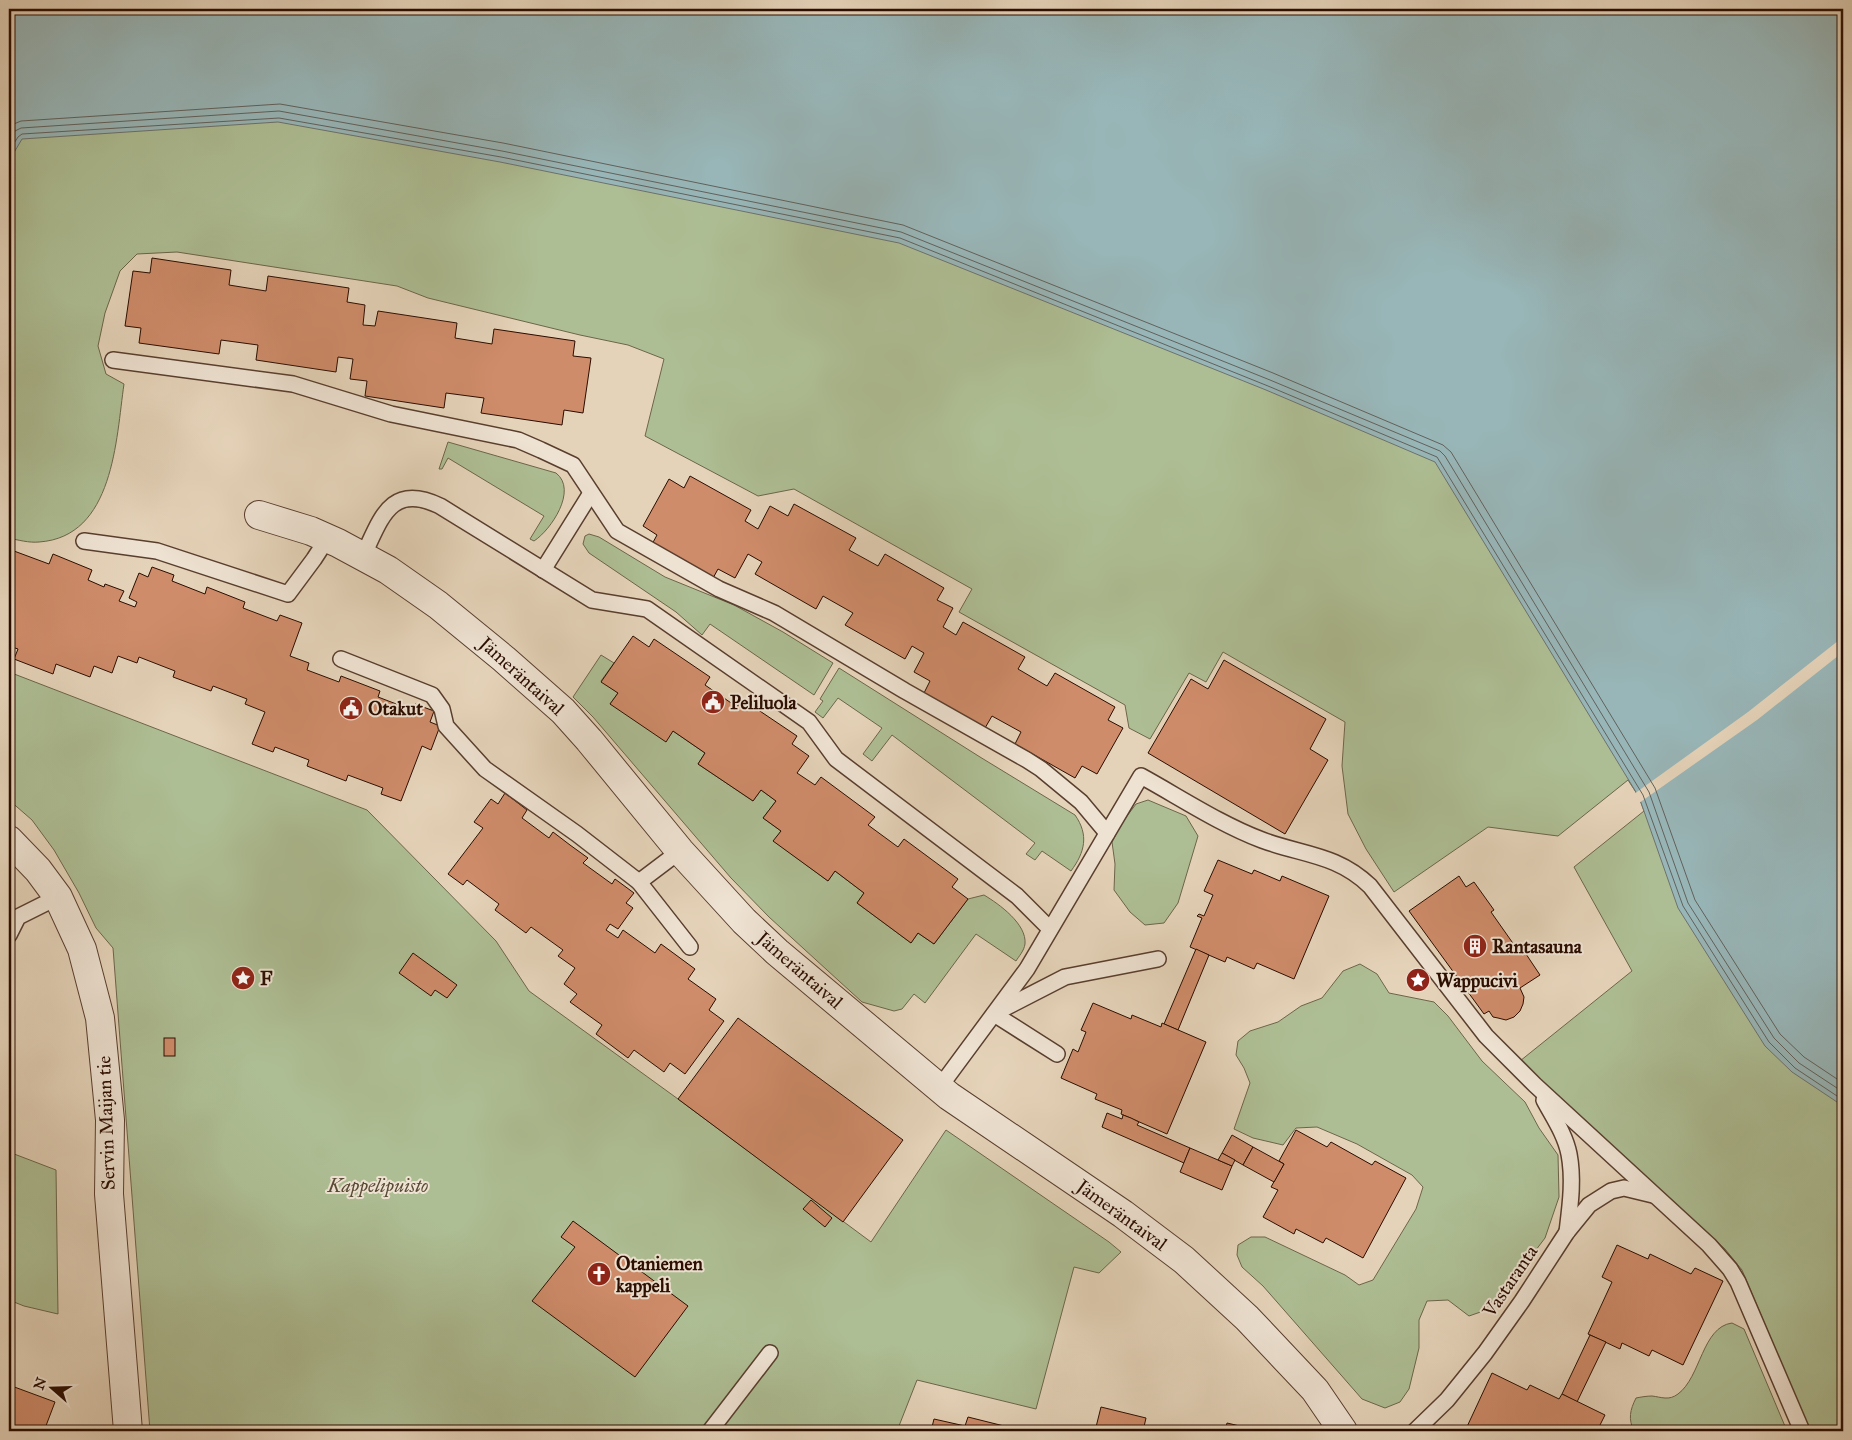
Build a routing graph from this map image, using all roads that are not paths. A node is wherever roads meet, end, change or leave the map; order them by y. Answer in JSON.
{"nodes":[{"id":1,"x":113,"y":360,"type":"dead end"},
{"id":2,"x":591,"y":492,"type":"junction"},
{"id":3,"x":259,"y":515,"type":"dead end"},
{"id":4,"x":327,"y":539,"type":"junction"},
{"id":5,"x":84,"y":541,"type":"dead end"},
{"id":6,"x":363,"y":556,"type":"junction"},
{"id":7,"x":543,"y":570,"type":"junction"},
{"id":8,"x":341,"y":660,"type":"dead end"},
{"id":9,"x":1107,"y":833,"type":"junction"},
{"id":10,"x":9,"y":840,"type":"edge"},
{"id":11,"x":680,"y":851,"type":"junction"},
{"id":12,"x":640,"y":882,"type":"junction"},
{"id":13,"x":58,"y":897,"type":"junction"},
{"id":14,"x":1050,"y":929,"type":"junction"},
{"id":15,"x":9,"y":936,"type":"edge"},
{"id":16,"x":690,"y":947,"type":"dead end"},
{"id":17,"x":1158,"y":959,"type":"dead end"},
{"id":18,"x":994,"y":1014,"type":"junction"},
{"id":19,"x":1056,"y":1054,"type":"dead end"},
{"id":20,"x":1535,"y":1085,"type":"junction"},
{"id":21,"x":939,"y":1088,"type":"junction"},
{"id":22,"x":1656,"y":1196,"type":"junction"},
{"id":23,"x":1567,"y":1232,"type":"junction"},
{"id":24,"x":770,"y":1353,"type":"dead end"},
{"id":25,"x":128,"y":1431,"type":"edge"},
{"id":26,"x":710,"y":1431,"type":"edge"},
{"id":27,"x":1344,"y":1431,"type":"edge"},
{"id":28,"x":1415,"y":1431,"type":"edge"},
{"id":29,"x":1802,"y":1431,"type":"edge"}],
"edges":[{"from":1,"to":2,"type":"lane"},
{"from":2,"to":7,"type":"lane"},
{"from":2,"to":9,"type":"lane"},
{"from":3,"to":4,"type":"street","name":"Jämeräntaival"},
{"from":4,"to":5,"type":"lane"},
{"from":4,"to":6,"type":"street","name":"Jämeräntaival"},
{"from":6,"to":7,"type":"lane"},
{"from":6,"to":11,"type":"street","name":"Jämeräntaival"},
{"from":7,"to":14,"type":"lane"},
{"from":8,"to":12,"type":"lane"},
{"from":9,"to":14,"type":"lane"},
{"from":9,"to":20,"type":"lane"},
{"from":10,"to":13,"type":"street","name":"Servin Maijan tie"},
{"from":11,"to":12,"type":"lane"},
{"from":11,"to":21,"type":"street","name":"Jämeräntaival"},
{"from":12,"to":16,"type":"lane"},
{"from":13,"to":15,"type":"lane"},
{"from":13,"to":25,"type":"street","name":"Servin Maijan tie"},
{"from":14,"to":18,"type":"lane"},
{"from":17,"to":18,"type":"lane"},
{"from":18,"to":19,"type":"lane"},
{"from":18,"to":21,"type":"lane"},
{"from":20,"to":22,"type":"lane"},
{"from":20,"to":23,"type":"lane"},
{"from":21,"to":27,"type":"street","name":"Jämeräntaival"},
{"from":22,"to":23,"type":"lane","name":"Vastaranta"},
{"from":22,"to":29,"type":"lane"},
{"from":23,"to":28,"type":"lane","name":"Vastaranta"},
{"from":24,"to":26,"type":"lane"}]}
